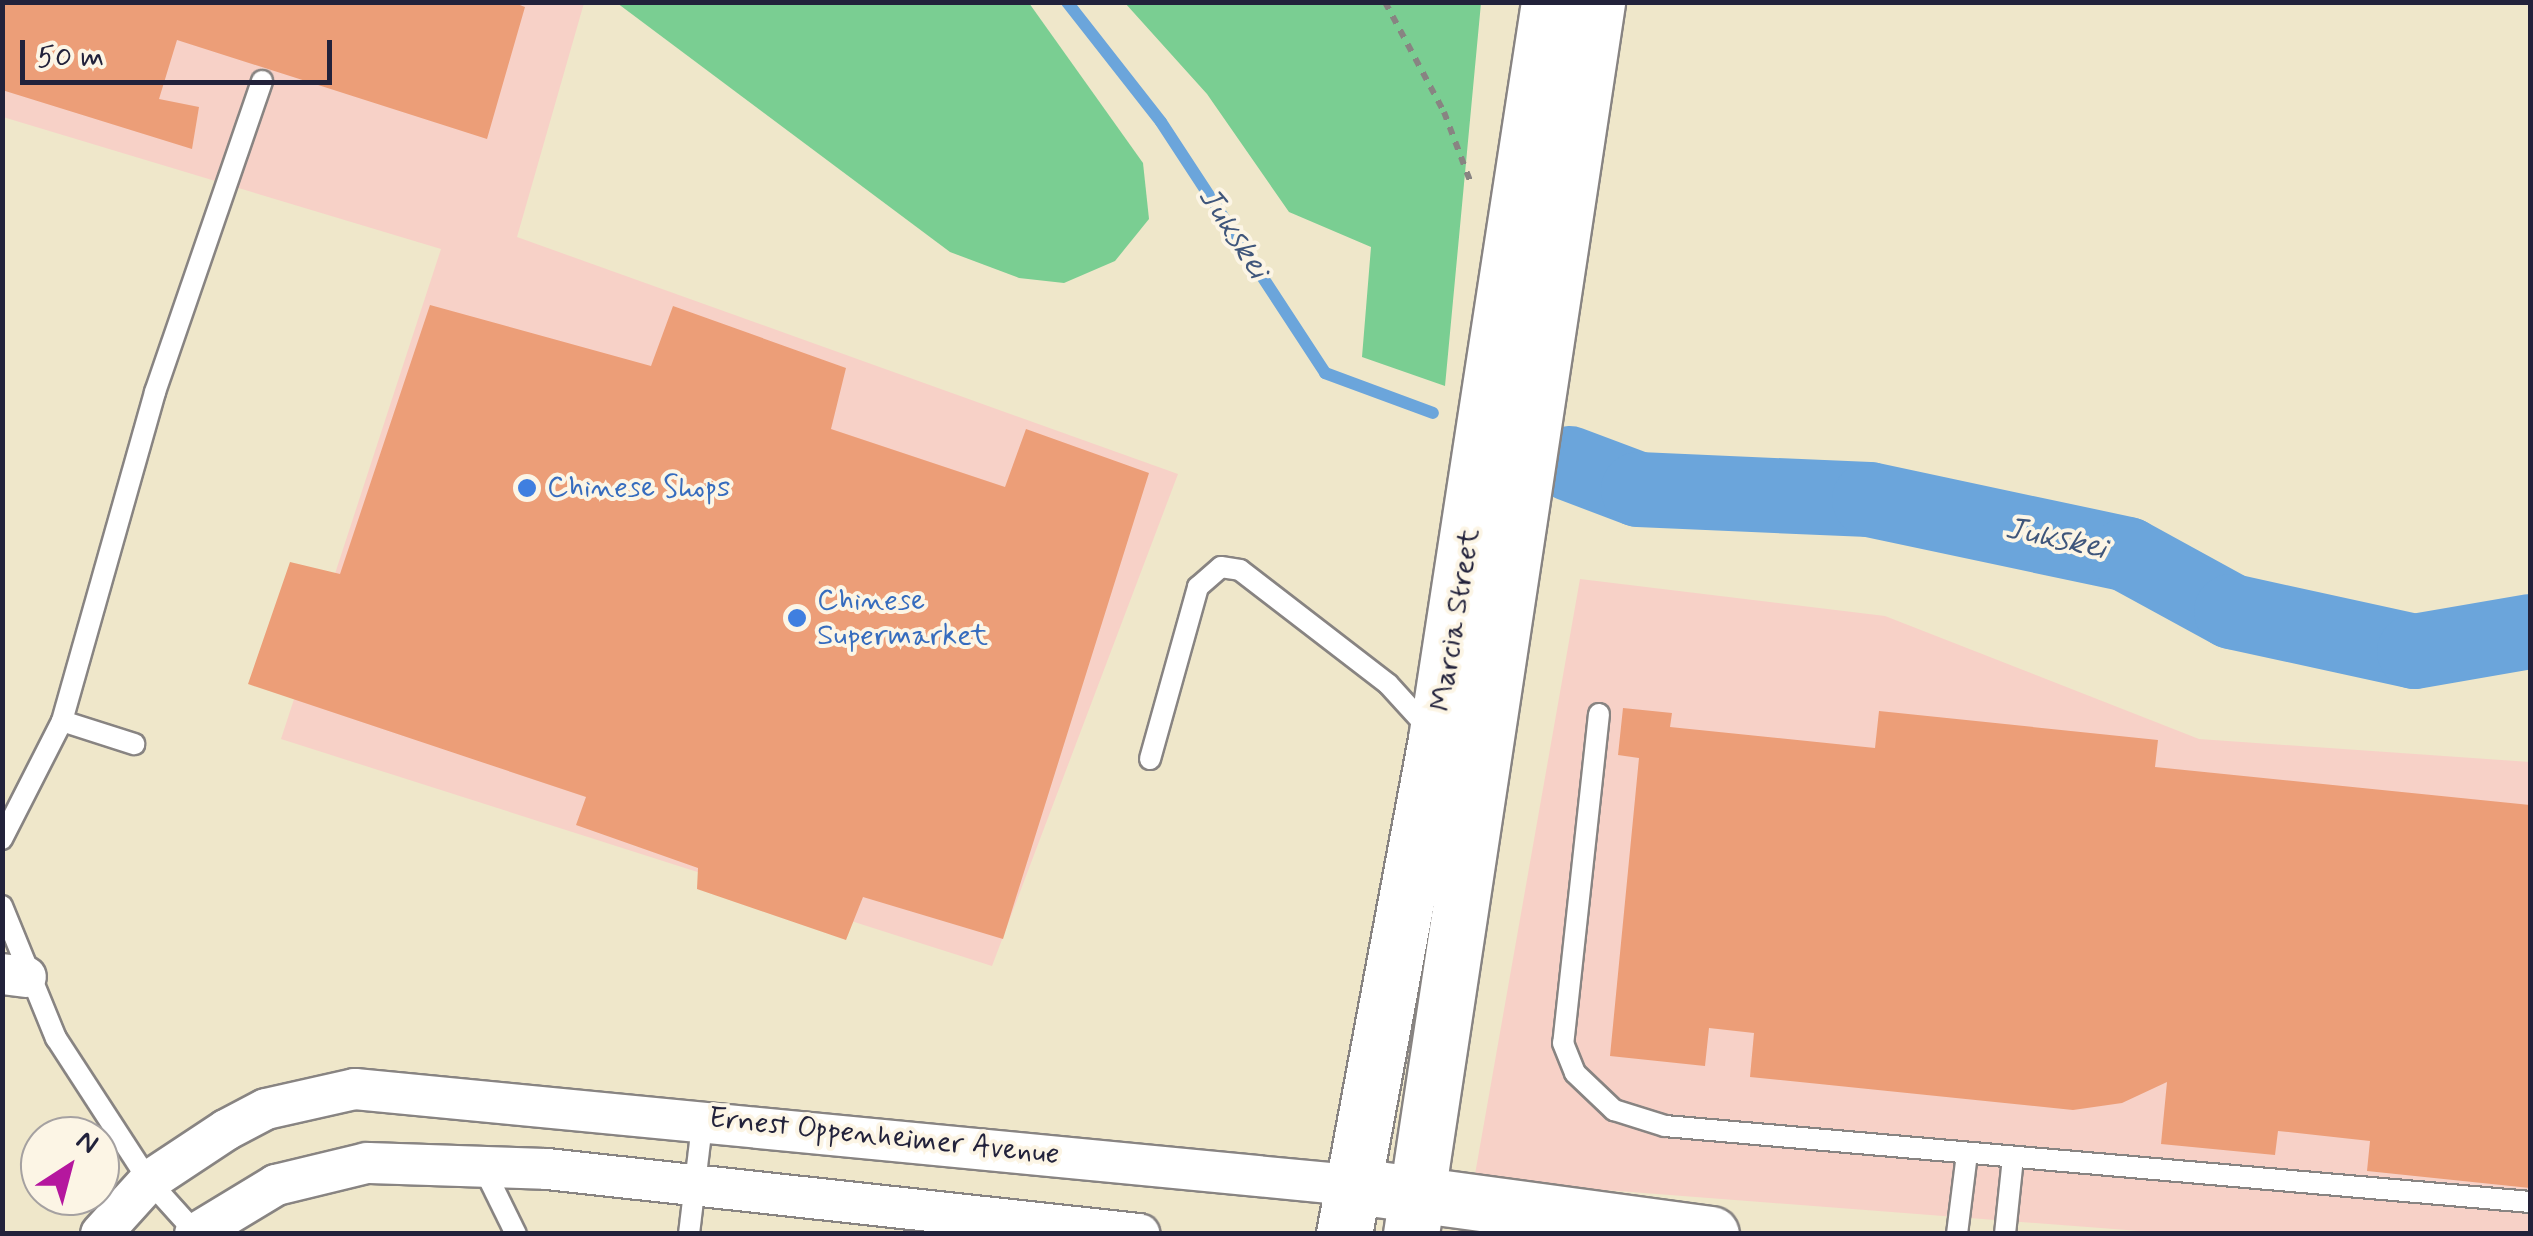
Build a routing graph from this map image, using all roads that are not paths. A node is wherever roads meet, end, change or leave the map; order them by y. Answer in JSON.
{"nodes":[{"id":1,"x":1549,"y":2,"type":"edge"},
{"id":2,"x":1598,"y":2,"type":"edge"},
{"id":3,"x":262,"y":81,"type":"dead end"},
{"id":4,"x":1526,"y":332,"type":"junction"},
{"id":5,"x":1488,"y":573,"type":"junction"},
{"id":6,"x":1599,"y":714,"type":"dead end"},
{"id":7,"x":62,"y":722,"type":"junction"},
{"id":8,"x":1436,"y":739,"type":"junction"},
{"id":9,"x":134,"y":744,"type":"dead end"},
{"id":10,"x":1150,"y":758,"type":"dead end"},
{"id":11,"x":2,"y":838,"type":"edge"},
{"id":12,"x":2,"y":906,"type":"edge"},
{"id":13,"x":14,"y":976,"type":"edge"},
{"id":14,"x":702,"y":1116,"type":"junction"},
{"id":15,"x":1966,"y":1154,"type":"junction"},
{"id":16,"x":2013,"y":1158,"type":"junction"},
{"id":17,"x":482,"y":1165,"type":"junction"},
{"id":18,"x":149,"y":1181,"type":"junction"},
{"id":19,"x":693,"y":1184,"type":"junction"},
{"id":20,"x":2530,"y":1202,"type":"edge"},
{"id":21,"x":1347,"y":1209,"type":"edge"},
{"id":22,"x":1412,"y":1214,"type":"edge"},
{"id":23,"x":196,"y":1233,"type":"edge"},
{"id":24,"x":100,"y":1234,"type":"edge"},
{"id":25,"x":516,"y":1234,"type":"edge"},
{"id":26,"x":689,"y":1234,"type":"edge"},
{"id":27,"x":1138,"y":1234,"type":"edge"},
{"id":28,"x":1711,"y":1234,"type":"edge"},
{"id":29,"x":1957,"y":1234,"type":"edge"},
{"id":30,"x":2005,"y":1234,"type":"edge"}],
"edges":[{"from":1,"to":4,"type":"main road","name":"Marcia Street"},
{"from":2,"to":4,"type":"main road","name":"Marcia Street"},
{"from":3,"to":7,"type":"lane"},
{"from":4,"to":5,"type":"main road","name":"Marcia Street"},
{"from":5,"to":8,"type":"main road","name":"Marcia Street"},
{"from":5,"to":22,"type":"main road","name":"Marcia Street"},
{"from":6,"to":15,"type":"lane"},
{"from":7,"to":9,"type":"lane"},
{"from":7,"to":11,"type":"lane"},
{"from":8,"to":10,"type":"lane"},
{"from":8,"to":21,"type":"main road","name":"Marcia Street"},
{"from":12,"to":13,"type":"lane"},
{"from":13,"to":18,"type":"lane"},
{"from":14,"to":18,"type":"street","name":"Ernest Oppenheimer Avenue"},
{"from":14,"to":19,"type":"lane"},
{"from":14,"to":21,"type":"street","name":"Ernest Oppenheimer Avenue"},
{"from":15,"to":16,"type":"lane"},
{"from":15,"to":29,"type":"lane"},
{"from":16,"to":20,"type":"lane"},
{"from":16,"to":30,"type":"lane"},
{"from":17,"to":19,"type":"street"},
{"from":17,"to":23,"type":"street"},
{"from":17,"to":25,"type":"lane"},
{"from":18,"to":23,"type":"lane"},
{"from":18,"to":24,"type":"street","name":"Ernest Oppenheimer Avenue"},
{"from":19,"to":26,"type":"lane"},
{"from":19,"to":27,"type":"street"},
{"from":21,"to":22,"type":"main road","name":"Ernest Oppenheimer Avenue"},
{"from":22,"to":28,"type":"main road","name":"Ernest Oppenheimer Avenue"}]}
